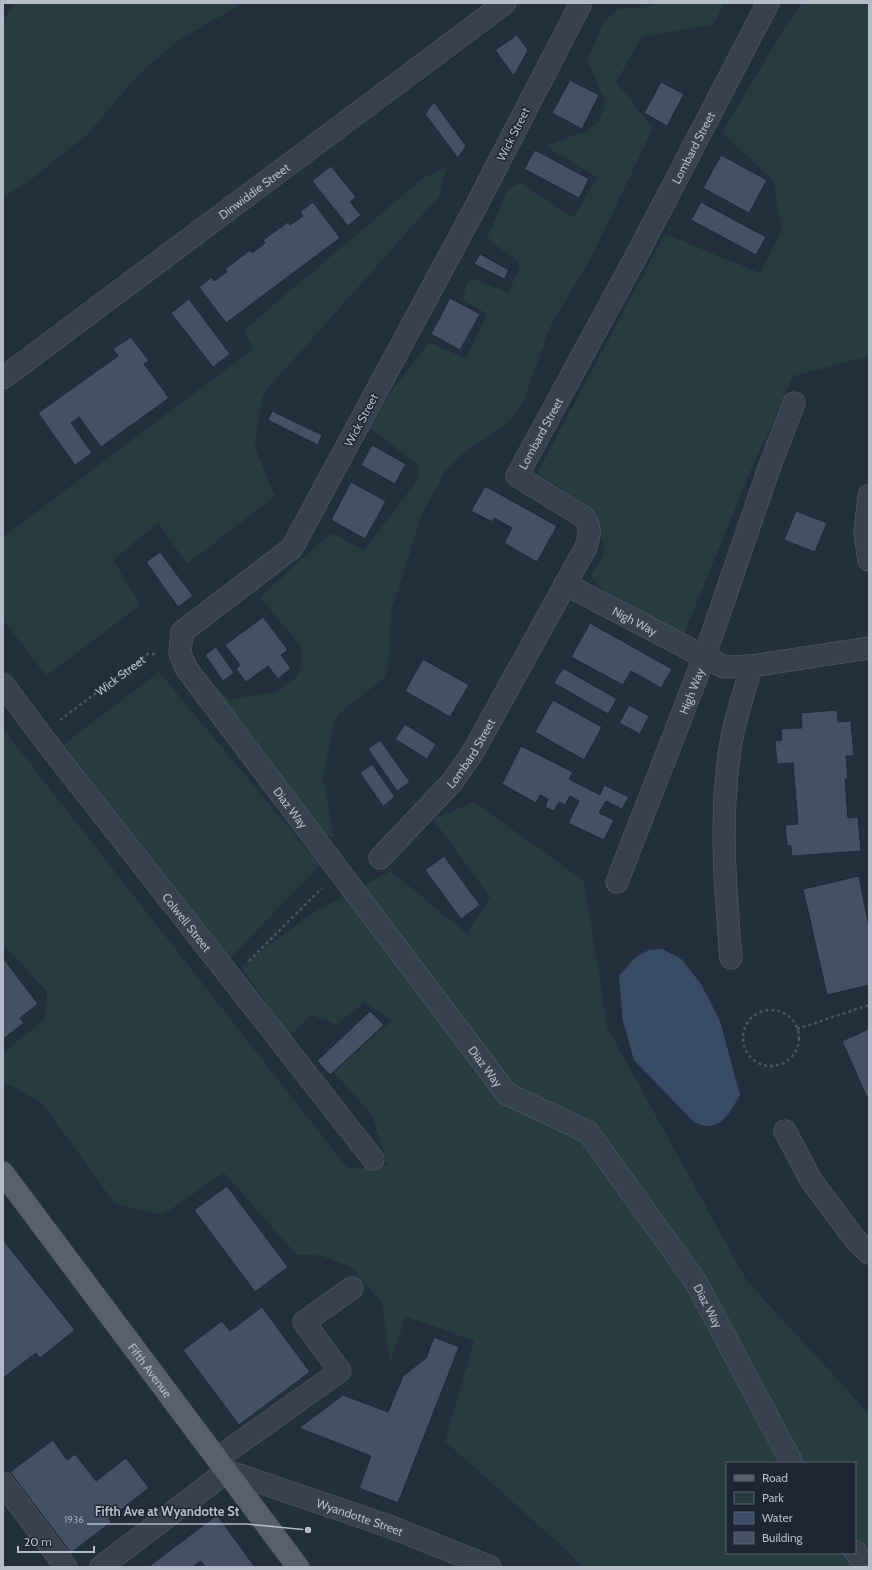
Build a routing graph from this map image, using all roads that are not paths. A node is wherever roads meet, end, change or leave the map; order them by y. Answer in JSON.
{"nodes":[{"id":1,"x":505,"y":3,"type":"edge"},
{"id":2,"x":581,"y":3,"type":"edge"},
{"id":3,"x":768,"y":3,"type":"edge"},
{"id":4,"x":3,"y":378,"type":"edge"},
{"id":5,"x":794,"y":403,"type":"dead end"},
{"id":6,"x":869,"y":495,"type":"edge"},
{"id":7,"x":869,"y":560,"type":"edge"},
{"id":8,"x":565,"y":584,"type":"junction"},
{"id":9,"x":869,"y":648,"type":"edge"},
{"id":10,"x":180,"y":653,"type":"joint"},
{"id":11,"x":704,"y":658,"type":"junction"},
{"id":12,"x":751,"y":666,"type":"junction"},
{"id":13,"x":3,"y":684,"type":"edge"},
{"id":14,"x":380,"y":858,"type":"dead end"},
{"id":15,"x":617,"y":882,"type":"dead end"},
{"id":16,"x":731,"y":958,"type":"dead end"},
{"id":17,"x":785,"y":1131,"type":"dead end"},
{"id":18,"x":373,"y":1159,"type":"dead end"},
{"id":19,"x":3,"y":1173,"type":"edge"},
{"id":20,"x":869,"y":1253,"type":"edge"},
{"id":21,"x":352,"y":1288,"type":"dead end"},
{"id":22,"x":791,"y":1462,"type":"edge"},
{"id":23,"x":223,"y":1465,"type":"junction"},
{"id":24,"x":3,"y":1484,"type":"edge"},
{"id":25,"x":856,"y":1552,"type":"edge"},
{"id":26,"x":66,"y":1567,"type":"edge"},
{"id":27,"x":101,"y":1567,"type":"edge"},
{"id":28,"x":298,"y":1567,"type":"edge"},
{"id":29,"x":490,"y":1567,"type":"edge"},
{"id":30,"x":866,"y":1567,"type":"edge"}],
"edges":[{"from":1,"to":4,"type":"street","name":"Dinwiddie Street"},
{"from":2,"to":10,"type":"street","name":"Wick Street"},
{"from":3,"to":8,"type":"street","name":"Lombard Street"},
{"from":5,"to":11,"type":"street"},
{"from":6,"to":7,"type":"street"},
{"from":8,"to":11,"type":"street","name":"Nigh Way"},
{"from":8,"to":14,"type":"street","name":"Lombard Street"},
{"from":9,"to":12,"type":"street","name":"High Way"},
{"from":10,"to":22,"type":"street","name":"Diaz Way"},
{"from":11,"to":12,"type":"street","name":"High Way"},
{"from":11,"to":15,"type":"street","name":"High Way"},
{"from":12,"to":16,"type":"street"},
{"from":13,"to":18,"type":"street","name":"Colwell Street"},
{"from":17,"to":20,"type":"street"},
{"from":19,"to":23,"type":"main road","name":"Fifth Avenue"},
{"from":21,"to":23,"type":"street"},
{"from":23,"to":27,"type":"street"},
{"from":23,"to":28,"type":"main road","name":"Fifth Avenue"},
{"from":23,"to":29,"type":"street","name":"Wyandotte Street"},
{"from":24,"to":26,"type":"street"},
{"from":25,"to":30,"type":"street"}]}
